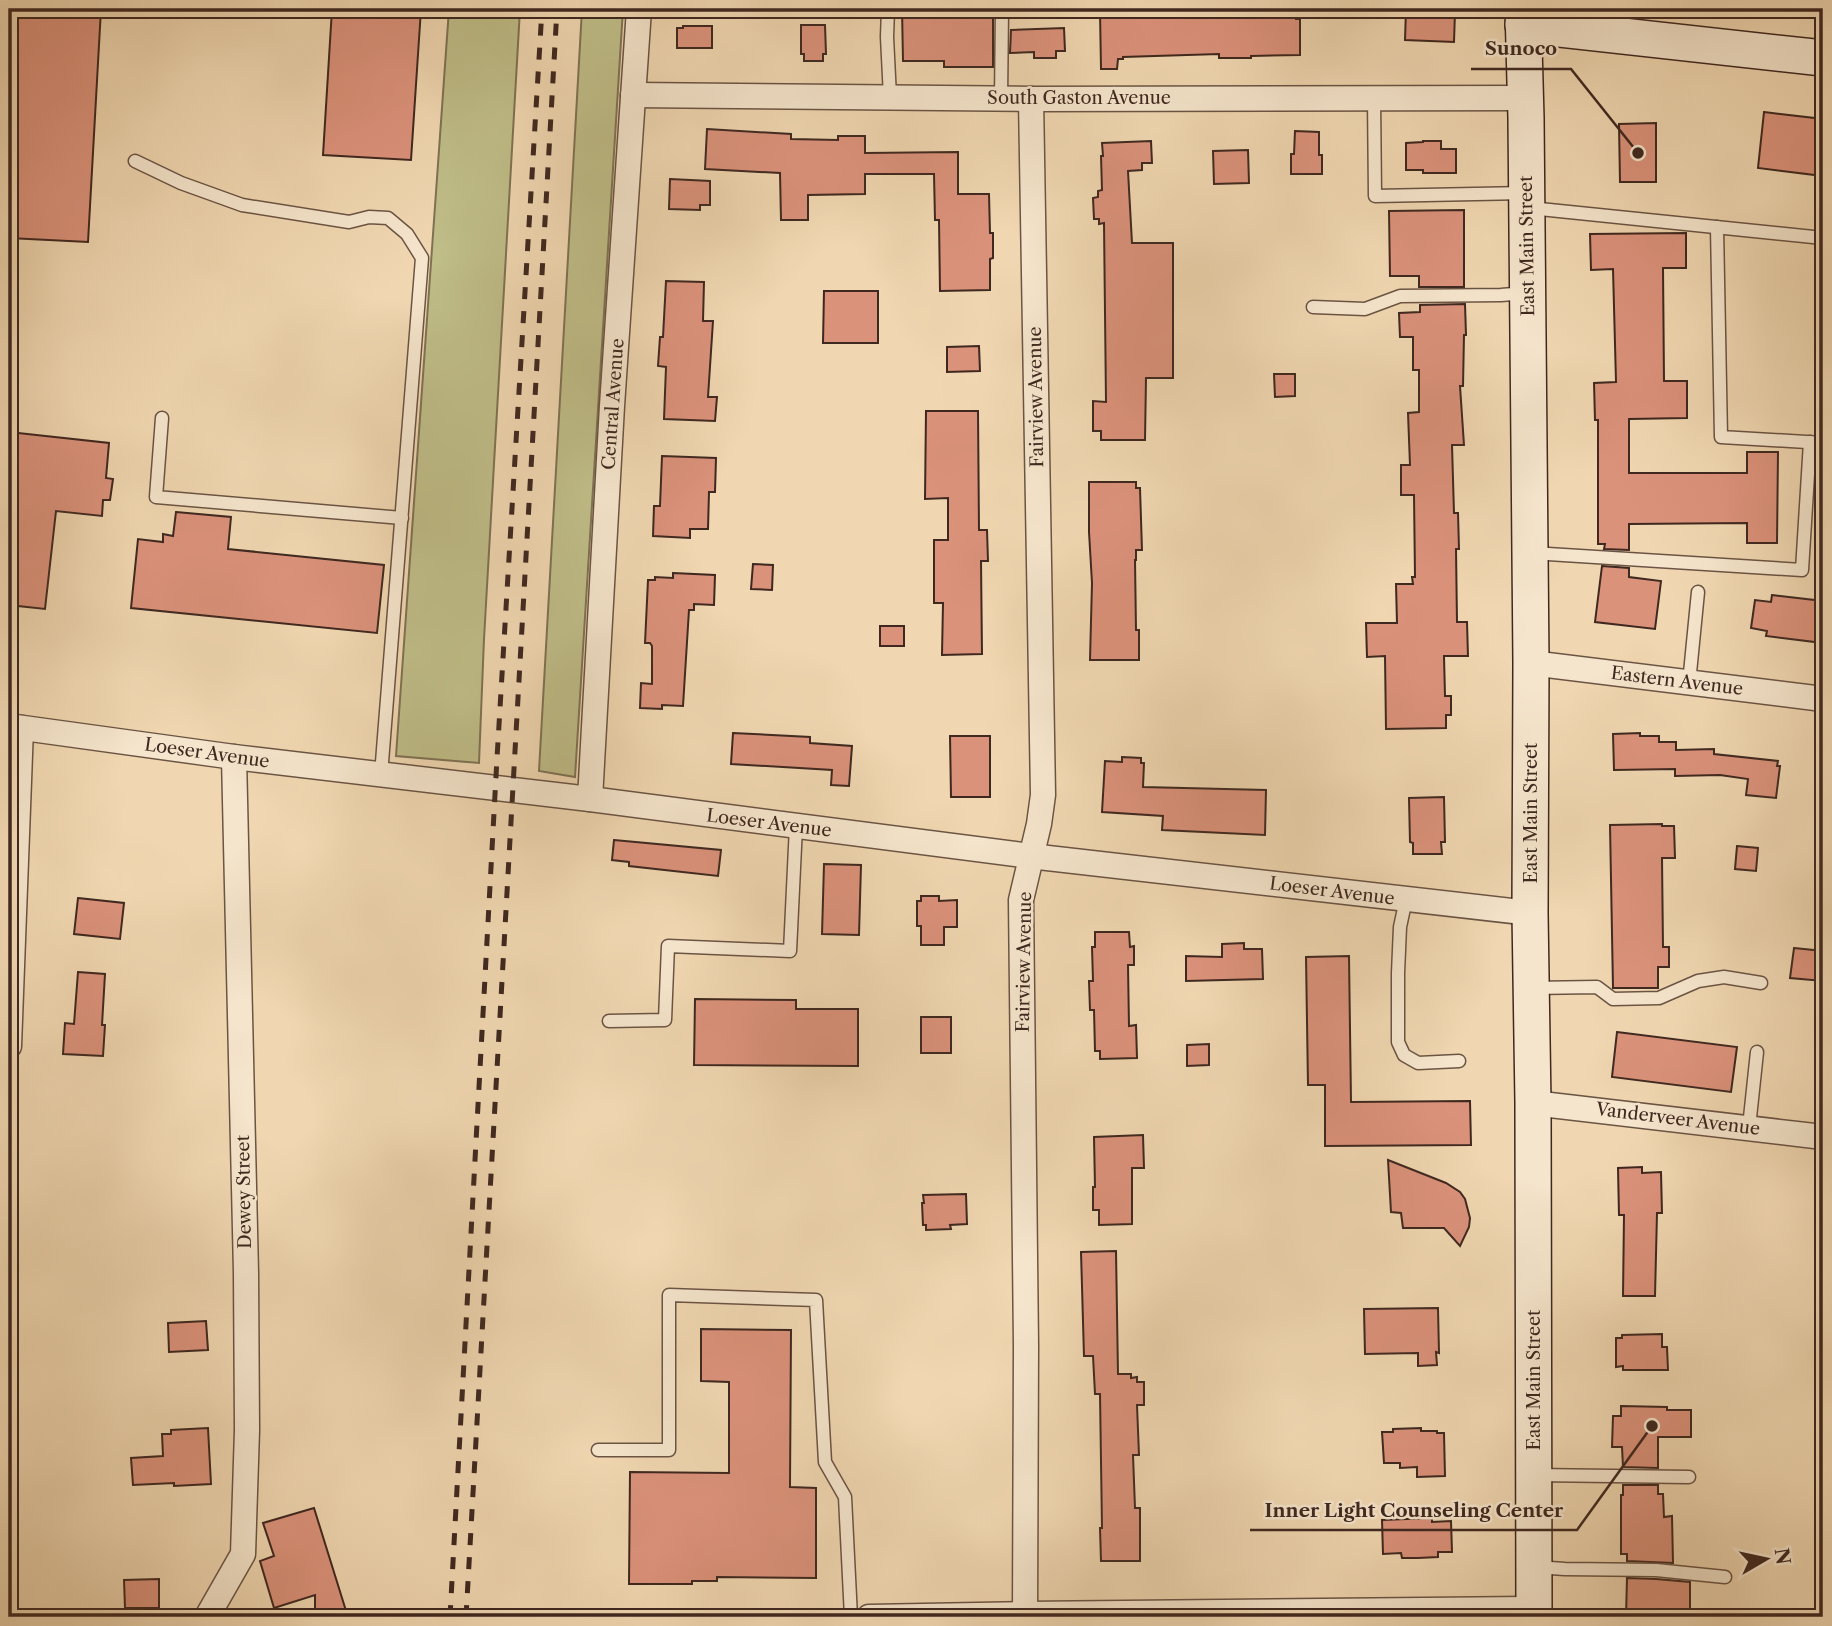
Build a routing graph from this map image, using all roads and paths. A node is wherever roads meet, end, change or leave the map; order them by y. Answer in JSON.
{"nodes":[{"id":1,"x":639,"y":9,"type":"edge"},
{"id":2,"x":888,"y":9,"type":"edge"},
{"id":3,"x":1002,"y":9,"type":"edge"},
{"id":4,"x":1523,"y":17,"type":"edge"},
{"id":5,"x":1823,"y":58,"type":"edge"},
{"id":6,"x":633,"y":95,"type":"junction"},
{"id":7,"x":890,"y":97,"type":"junction"},
{"id":8,"x":1374,"y":98,"type":"junction"},
{"id":9,"x":1525,"y":98,"type":"junction"},
{"id":10,"x":1000,"y":99,"type":"junction"},
{"id":11,"x":1031,"y":99,"type":"junction"},
{"id":12,"x":135,"y":161,"type":"dead end"},
{"id":13,"x":1526,"y":200,"type":"junction"},
{"id":14,"x":1717,"y":227,"type":"junction"},
{"id":15,"x":1823,"y":238,"type":"edge"},
{"id":16,"x":1528,"y":293,"type":"junction"},
{"id":17,"x":1313,"y":307,"type":"dead end"},
{"id":18,"x":162,"y":418,"type":"dead end"},
{"id":19,"x":1817,"y":443,"type":"edge"},
{"id":20,"x":402,"y":518,"type":"junction"},
{"id":21,"x":1530,"y":552,"type":"junction"},
{"id":22,"x":1698,"y":592,"type":"dead end"},
{"id":23,"x":1531,"y":663,"type":"junction"},
{"id":24,"x":1689,"y":683,"type":"junction"},
{"id":25,"x":1823,"y":699,"type":"edge"},
{"id":26,"x":15,"y":727,"type":"edge"},
{"id":27,"x":234,"y":757,"type":"junction"},
{"id":28,"x":381,"y":775,"type":"junction"},
{"id":29,"x":590,"y":799,"type":"junction"},
{"id":30,"x":796,"y":826,"type":"junction"},
{"id":31,"x":1030,"y":856,"type":"junction"},
{"id":32,"x":1406,"y":899,"type":"junction"},
{"id":33,"x":1531,"y":914,"type":"junction"},
{"id":34,"x":1761,"y":984,"type":"dead end"},
{"id":35,"x":1532,"y":988,"type":"junction"},
{"id":36,"x":609,"y":1021,"type":"dead end"},
{"id":37,"x":9,"y":1046,"type":"edge"},
{"id":38,"x":1757,"y":1052,"type":"dead end"},
{"id":39,"x":1459,"y":1061,"type":"dead end"},
{"id":40,"x":1533,"y":1103,"type":"junction"},
{"id":41,"x":1749,"y":1127,"type":"junction"},
{"id":42,"x":1823,"y":1137,"type":"edge"},
{"id":43,"x":598,"y":1450,"type":"dead end"},
{"id":44,"x":1534,"y":1475,"type":"junction"},
{"id":45,"x":1689,"y":1477,"type":"dead end"},
{"id":46,"x":1534,"y":1567,"type":"junction"},
{"id":47,"x":1725,"y":1577,"type":"dead end"},
{"id":48,"x":1534,"y":1613,"type":"edge"},
{"id":49,"x":1025,"y":1615,"type":"edge"},
{"id":50,"x":207,"y":1617,"type":"edge"},
{"id":51,"x":851,"y":1617,"type":"edge"},
{"id":52,"x":869,"y":1617,"type":"edge"}],
"edges":[{"from":1,"to":6,"type":"street","name":"Central Avenue"},
{"from":2,"to":7,"type":"lane"},
{"from":3,"to":10,"type":"lane"},
{"from":4,"to":5,"type":"street"},
{"from":4,"to":9,"type":"street","name":"East Main Street"},
{"from":6,"to":7,"type":"street","name":"South Gaston Avenue"},
{"from":6,"to":29,"type":"street","name":"Central Avenue"},
{"from":7,"to":10,"type":"street","name":"South Gaston Avenue"},
{"from":8,"to":9,"type":"street","name":"South Gaston Avenue"},
{"from":8,"to":11,"type":"street","name":"South Gaston Avenue"},
{"from":8,"to":13,"type":"lane"},
{"from":9,"to":13,"type":"street","name":"East Main Street"},
{"from":10,"to":11,"type":"street","name":"South Gaston Avenue"},
{"from":11,"to":31,"type":"street","name":"Fairview Avenue"},
{"from":12,"to":20,"type":"lane"},
{"from":13,"to":14,"type":"lane"},
{"from":13,"to":16,"type":"street","name":"East Main Street"},
{"from":14,"to":15,"type":"lane"},
{"from":14,"to":19,"type":"lane"},
{"from":16,"to":17,"type":"lane"},
{"from":16,"to":21,"type":"street","name":"East Main Street"},
{"from":18,"to":20,"type":"lane"},
{"from":19,"to":21,"type":"lane"},
{"from":20,"to":28,"type":"lane"},
{"from":21,"to":23,"type":"street","name":"East Main Street"},
{"from":22,"to":24,"type":"lane"},
{"from":23,"to":24,"type":"street","name":"Eastern Avenue"},
{"from":23,"to":33,"type":"street","name":"East Main Street"},
{"from":24,"to":25,"type":"street","name":"Eastern Avenue"},
{"from":26,"to":27,"type":"street","name":"Loeser Avenue"},
{"from":26,"to":37,"type":"street"},
{"from":27,"to":28,"type":"street","name":"Loeser Avenue"},
{"from":27,"to":50,"type":"street","name":"Dewey Street"},
{"from":28,"to":29,"type":"street","name":"Loeser Avenue"},
{"from":29,"to":30,"type":"street","name":"Loeser Avenue"},
{"from":30,"to":31,"type":"street","name":"Loeser Avenue"},
{"from":30,"to":36,"type":"lane"},
{"from":31,"to":32,"type":"street","name":"Loeser Avenue"},
{"from":31,"to":49,"type":"street","name":"Fairview Avenue"},
{"from":32,"to":33,"type":"street","name":"Loeser Avenue"},
{"from":32,"to":39,"type":"lane"},
{"from":33,"to":35,"type":"street","name":"East Main Street"},
{"from":34,"to":35,"type":"lane"},
{"from":35,"to":40,"type":"street","name":"East Main Street"},
{"from":38,"to":41,"type":"lane"},
{"from":40,"to":41,"type":"street","name":"Vanderveer Avenue"},
{"from":40,"to":44,"type":"street","name":"East Main Street"},
{"from":41,"to":42,"type":"street","name":"Vanderveer Avenue"},
{"from":43,"to":51,"type":"lane"},
{"from":44,"to":45,"type":"lane"},
{"from":44,"to":46,"type":"street","name":"East Main Street"},
{"from":46,"to":47,"type":"lane"},
{"from":46,"to":48,"type":"street","name":"East Main Street"},
{"from":48,"to":49,"type":"street"},
{"from":49,"to":52,"type":"street"}]}
